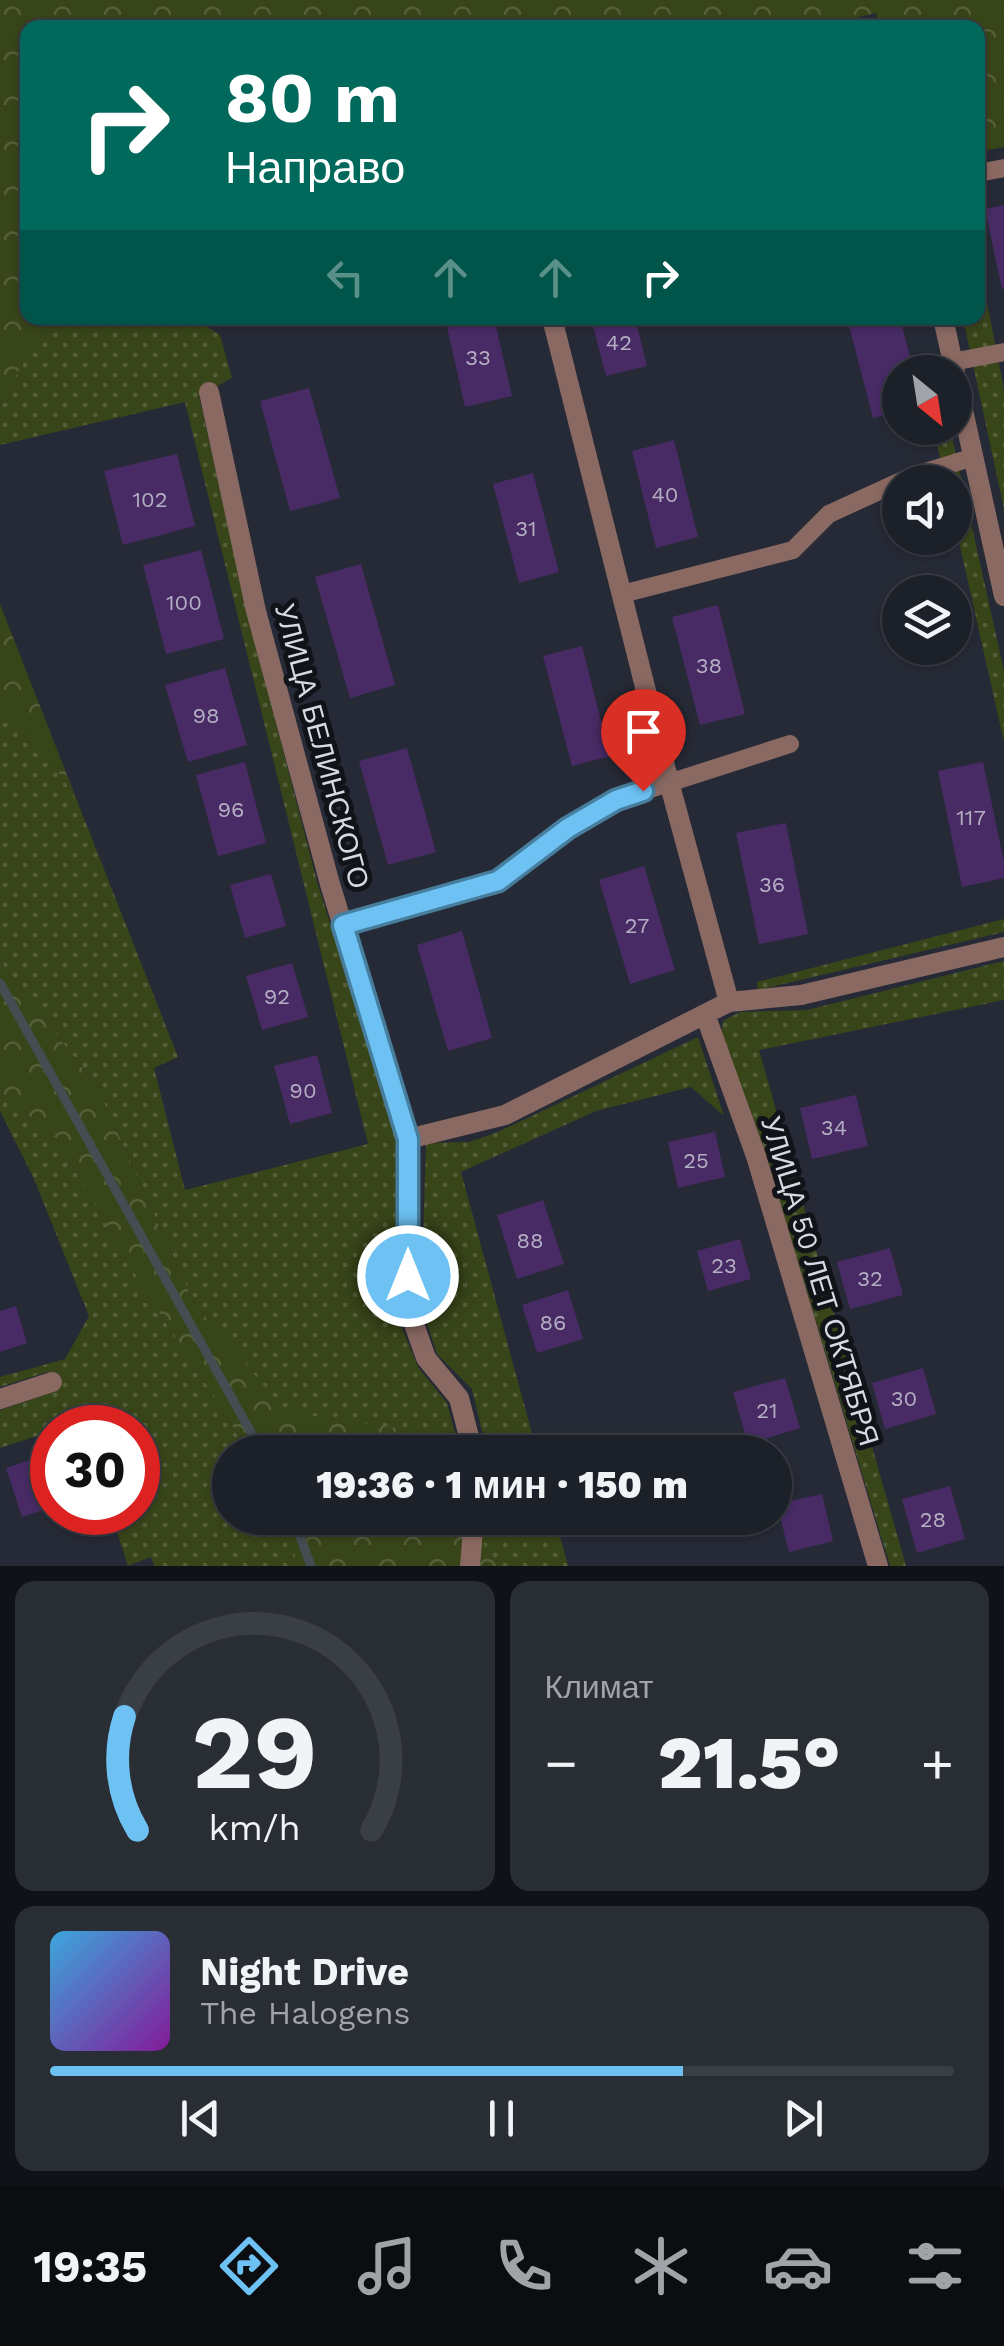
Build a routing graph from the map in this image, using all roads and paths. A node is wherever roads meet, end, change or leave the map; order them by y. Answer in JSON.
{"nodes":[{"id":1,"x":554,"y":325,"type":"edge"},
{"id":2,"x":944,"y":325,"type":"edge"},
{"id":3,"x":1004,"y":352,"type":"edge"},
{"id":4,"x":951,"y":355,"type":"edge"},
{"id":5,"x":972,"y":363,"type":"edge"},
{"id":6,"x":208,"y":392,"type":"dead end"},
{"id":7,"x":971,"y":445,"type":"edge"},
{"id":8,"x":974,"y":458,"type":"junction"},
{"id":9,"x":997,"y":533,"type":"edge"},
{"id":10,"x":622,"y":594,"type":"junction"},
{"id":11,"x":1004,"y":596,"type":"edge"},
{"id":12,"x":790,"y":744,"type":"dead end"},
{"id":13,"x":669,"y":782,"type":"junction"},
{"id":14,"x":343,"y":925,"type":"junction"},
{"id":15,"x":1004,"y":946,"type":"edge"},
{"id":16,"x":729,"y":1002,"type":"junction"},
{"id":17,"x":704,"y":1014,"type":"junction"},
{"id":18,"x":408,"y":1139,"type":"junction"},
{"id":19,"x":52,"y":1382,"type":"dead end"},
{"id":20,"x":0,"y":1399,"type":"edge"},
{"id":21,"x":469,"y":1435,"type":"edge"},
{"id":22,"x":473,"y":1535,"type":"edge"},
{"id":23,"x":470,"y":1566,"type":"edge"},
{"id":24,"x":878,"y":1566,"type":"edge"}],
"edges":[{"from":1,"to":10,"type":"street"},
{"from":2,"to":4,"type":"street"},
{"from":3,"to":5,"type":"lane"},
{"from":6,"to":14,"type":"street","name":"УЛИЦА БЕЛИНСКОГО"},
{"from":7,"to":8,"type":"street"},
{"from":8,"to":9,"type":"street"},
{"from":8,"to":10,"type":"lane"},
{"from":9,"to":11,"type":"street"},
{"from":10,"to":13,"type":"street"},
{"from":12,"to":13,"type":"lane"},
{"from":13,"to":14,"type":"lane"},
{"from":13,"to":16,"type":"street"},
{"from":14,"to":18,"type":"street","name":"УЛИЦА БЕЛИНСКОГО"},
{"from":15,"to":16,"type":"street"},
{"from":16,"to":17,"type":"street"},
{"from":17,"to":18,"type":"street"},
{"from":17,"to":24,"type":"street","name":"УЛИЦА 50 ЛЕТ ОКТЯБРЯ"},
{"from":18,"to":21,"type":"street","name":"УЛИЦА БЕЛИНСКОГО"},
{"from":19,"to":20,"type":"street"},
{"from":22,"to":23,"type":"street"}]}
